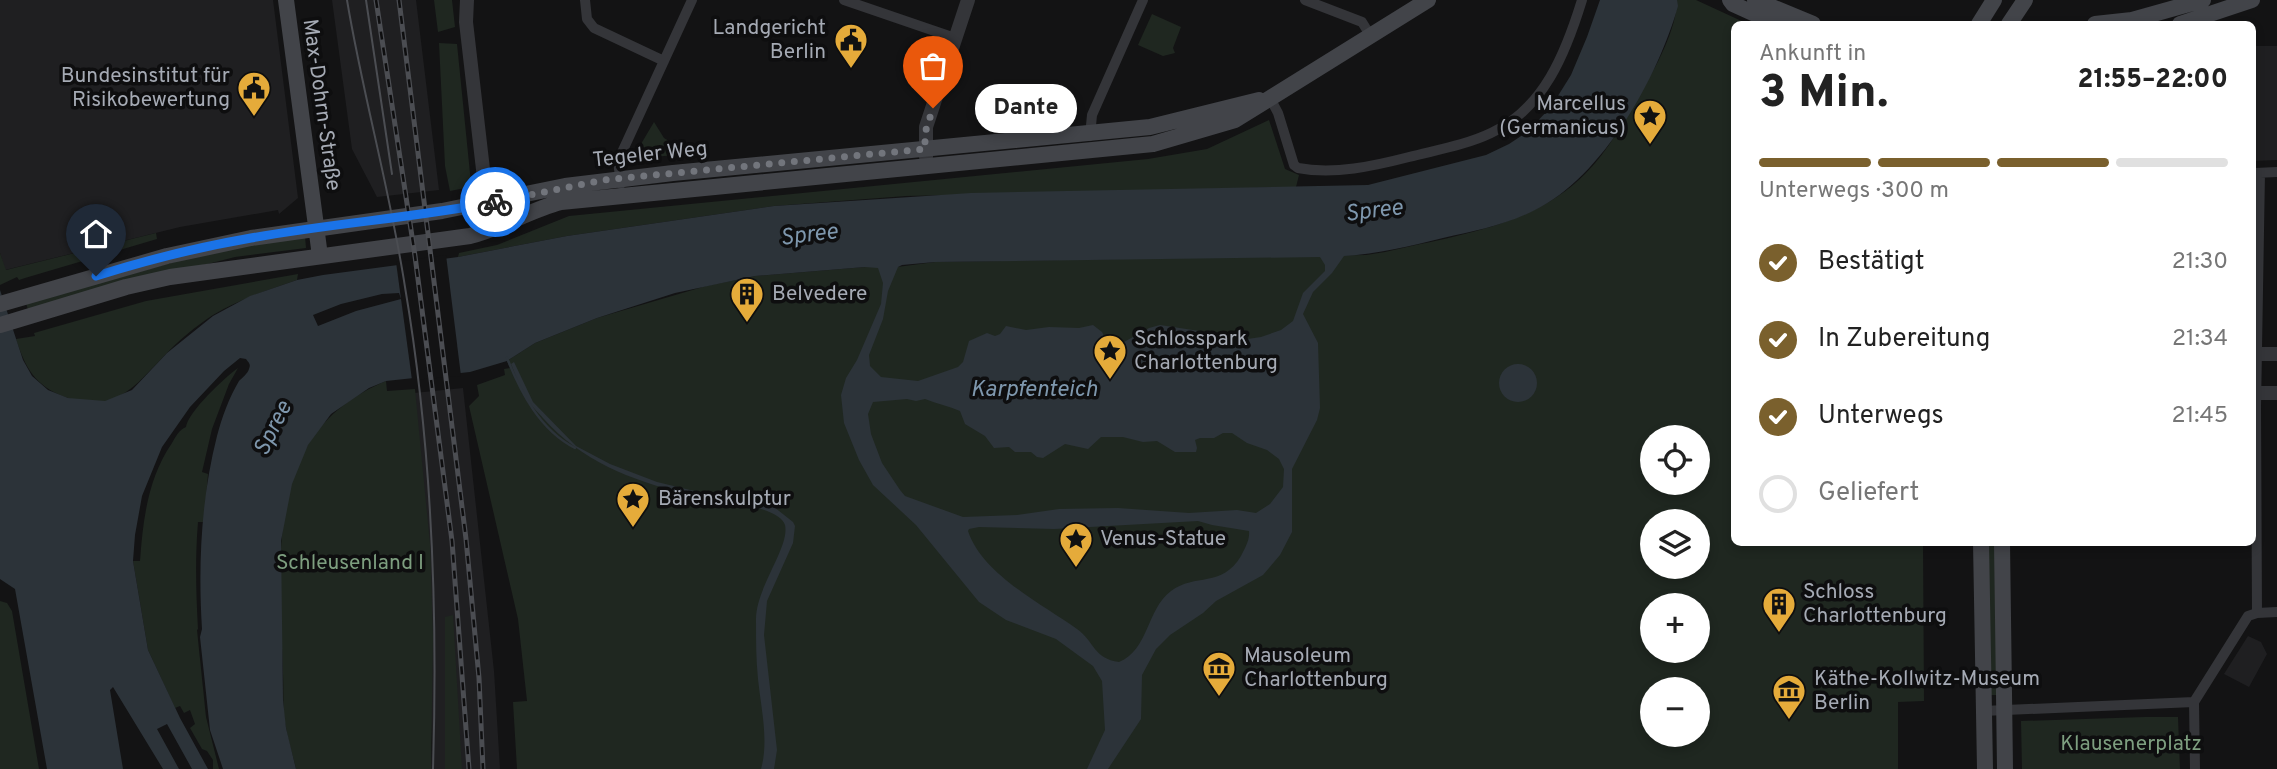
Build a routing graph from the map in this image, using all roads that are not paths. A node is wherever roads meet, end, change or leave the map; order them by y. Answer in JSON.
{"nodes":[{"id":1,"x":286,"y":0,"type":"edge"},
{"id":2,"x":467,"y":0,"type":"edge"},
{"id":3,"x":585,"y":0,"type":"edge"},
{"id":4,"x":692,"y":0,"type":"edge"},
{"id":5,"x":844,"y":0,"type":"edge"},
{"id":6,"x":968,"y":0,"type":"edge"},
{"id":7,"x":1143,"y":0,"type":"edge"},
{"id":8,"x":1305,"y":0,"type":"edge"},
{"id":9,"x":1428,"y":0,"type":"edge"},
{"id":10,"x":1582,"y":0,"type":"edge"},
{"id":11,"x":1730,"y":0,"type":"edge"},
{"id":12,"x":1755,"y":0,"type":"edge"},
{"id":13,"x":1994,"y":0,"type":"edge"},
{"id":14,"x":2025,"y":0,"type":"edge"},
{"id":15,"x":2203,"y":0,"type":"edge"},
{"id":16,"x":2252,"y":0,"type":"edge"},
{"id":17,"x":1771,"y":21,"type":"edge"},
{"id":18,"x":1806,"y":21,"type":"edge"},
{"id":19,"x":1981,"y":21,"type":"edge"},
{"id":20,"x":2011,"y":21,"type":"edge"},
{"id":21,"x":2123,"y":21,"type":"edge"},
{"id":22,"x":2189,"y":21,"type":"edge"},
{"id":23,"x":1370,"y":35,"type":"junction"},
{"id":24,"x":955,"y":38,"type":"junction"},
{"id":25,"x":664,"y":61,"type":"junction"},
{"id":26,"x":1270,"y":98,"type":"junction"},
{"id":27,"x":1090,"y":141,"type":"junction"},
{"id":28,"x":925,"y":149,"type":"junction"},
{"id":29,"x":927,"y":165,"type":"junction"},
{"id":30,"x":2277,"y":172,"type":"edge"},
{"id":31,"x":2256,"y":173,"type":"edge"},
{"id":32,"x":621,"y":187,"type":"junction"},
{"id":33,"x":487,"y":203,"type":"junction"},
{"id":34,"x":316,"y":229,"type":"junction"},
{"id":35,"x":490,"y":230,"type":"junction"},
{"id":36,"x":320,"y":257,"type":"junction"},
{"id":37,"x":0,"y":304,"type":"edge"},
{"id":38,"x":0,"y":325,"type":"edge"},
{"id":39,"x":2256,"y":354,"type":"edge"},
{"id":40,"x":2277,"y":354,"type":"edge"},
{"id":41,"x":2277,"y":393,"type":"edge"},
{"id":42,"x":2256,"y":398,"type":"edge"},
{"id":43,"x":2256,"y":506,"type":"edge"},
{"id":44,"x":1981,"y":546,"type":"edge"},
{"id":45,"x":2002,"y":546,"type":"edge"},
{"id":46,"x":2277,"y":612,"type":"edge"},
{"id":47,"x":2257,"y":613,"type":"junction"},
{"id":48,"x":2194,"y":702,"type":"junction"},
{"id":49,"x":2003,"y":710,"type":"junction"},
{"id":50,"x":1983,"y":711,"type":"junction"},
{"id":51,"x":1984,"y":769,"type":"edge"},
{"id":52,"x":2005,"y":769,"type":"edge"},
{"id":53,"x":2196,"y":769,"type":"edge"}],
"edges":[{"from":1,"to":34,"type":"main road","name":"Max-Dohrn-Straße"},
{"from":2,"to":33,"type":"street"},
{"from":3,"to":25,"type":"street"},
{"from":4,"to":25,"type":"street"},
{"from":5,"to":24,"type":"street"},
{"from":6,"to":24,"type":"street"},
{"from":7,"to":27,"type":"street"},
{"from":8,"to":23,"type":"street"},
{"from":9,"to":23,"type":"main road","name":"Tegeler Weg"},
{"from":10,"to":26,"type":"street"},
{"from":11,"to":17,"type":"main road"},
{"from":12,"to":18,"type":"main road"},
{"from":13,"to":19,"type":"main road"},
{"from":14,"to":20,"type":"main road"},
{"from":15,"to":21,"type":"main road"},
{"from":16,"to":22,"type":"main road"},
{"from":23,"to":26,"type":"main road","name":"Tegeler Weg"},
{"from":24,"to":28,"type":"street"},
{"from":25,"to":32,"type":"street"},
{"from":26,"to":27,"type":"main road","name":"Tegeler Weg"},
{"from":27,"to":28,"type":"main road","name":"Tegeler Weg"},
{"from":27,"to":29,"type":"main road","name":"Tegeler Weg"},
{"from":28,"to":29,"type":"street"},
{"from":28,"to":32,"type":"main road","name":"Tegeler Weg"},
{"from":29,"to":32,"type":"main road","name":"Tegeler Weg"},
{"from":30,"to":31,"type":"street"},
{"from":32,"to":33,"type":"main road","name":"Tegeler Weg"},
{"from":32,"to":35,"type":"main road","name":"Tegeler Weg"},
{"from":33,"to":34,"type":"main road","name":"Tegeler Weg"},
{"from":33,"to":35,"type":"street"},
{"from":34,"to":36,"type":"main road","name":"Max-Dohrn-Straße"},
{"from":34,"to":37,"type":"main road","name":"Tegeler Weg"},
{"from":35,"to":36,"type":"main road","name":"Tegeler Weg"},
{"from":36,"to":38,"type":"main road","name":"Tegeler Weg"},
{"from":39,"to":40,"type":"street"},
{"from":41,"to":42,"type":"street"},
{"from":43,"to":47,"type":"street"},
{"from":44,"to":50,"type":"main road"},
{"from":45,"to":49,"type":"main road"},
{"from":46,"to":47,"type":"street"},
{"from":47,"to":48,"type":"street"},
{"from":48,"to":49,"type":"street"},
{"from":48,"to":53,"type":"street"},
{"from":49,"to":50,"type":"street"},
{"from":49,"to":52,"type":"main road"},
{"from":50,"to":51,"type":"main road"}]}
